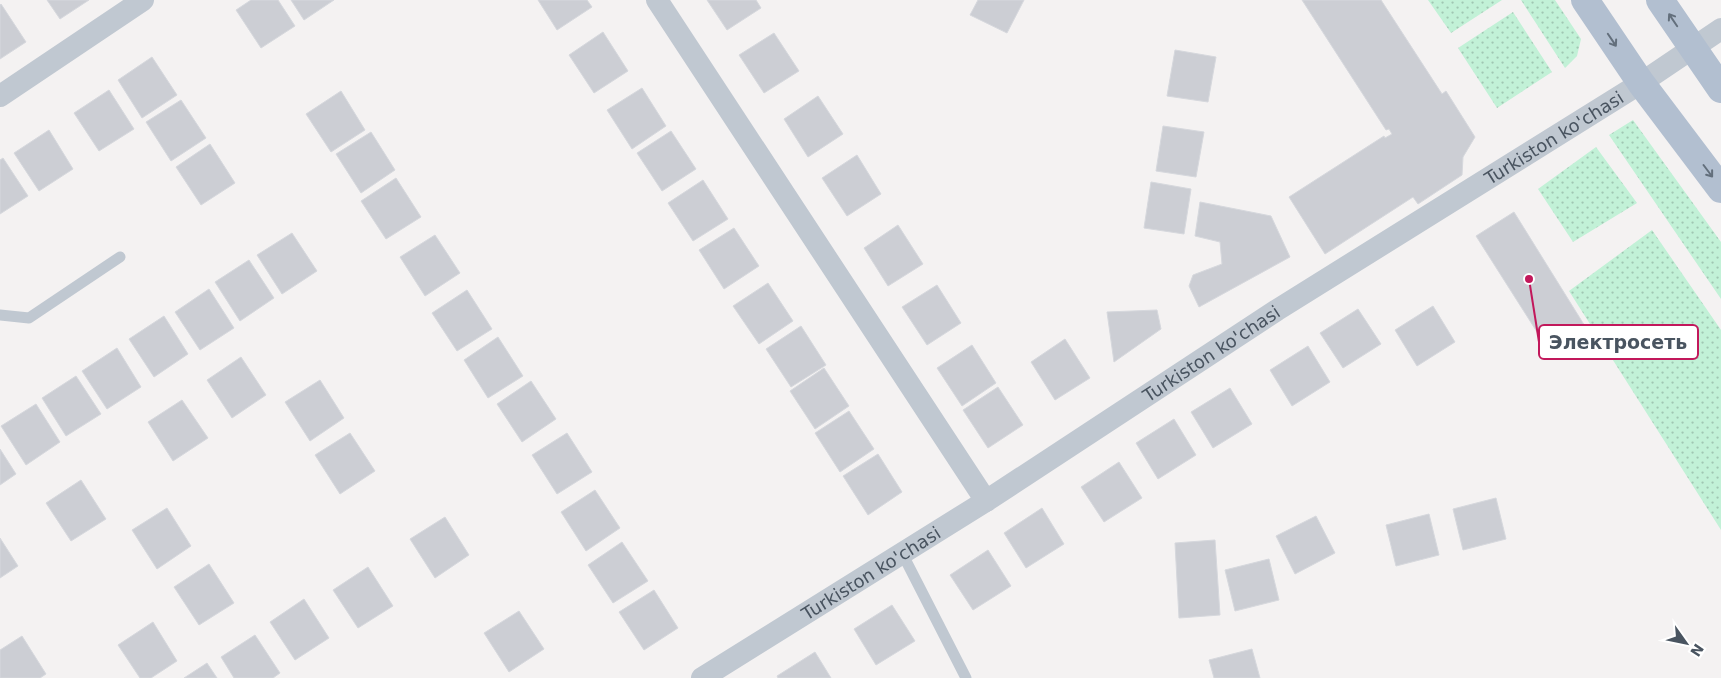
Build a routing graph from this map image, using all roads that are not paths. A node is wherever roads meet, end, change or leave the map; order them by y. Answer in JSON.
{"nodes":[{"id":1,"x":143,"y":0,"type":"edge"},
{"id":2,"x":657,"y":0,"type":"edge"},
{"id":3,"x":1585,"y":0,"type":"edge"},
{"id":4,"x":1660,"y":0,"type":"edge"},
{"id":5,"x":1721,"y":29,"type":"edge"},
{"id":6,"x":1692,"y":47,"type":"junction"},
{"id":7,"x":1641,"y":83,"type":"junction"},
{"id":8,"x":1721,"y":88,"type":"edge"},
{"id":9,"x":0,"y":96,"type":"edge"},
{"id":10,"x":1721,"y":189,"type":"edge"},
{"id":11,"x":120,"y":258,"type":"dead end"},
{"id":12,"x":0,"y":315,"type":"edge"},
{"id":13,"x":986,"y":501,"type":"junction"},
{"id":14,"x":902,"y":553,"type":"junction"},
{"id":15,"x":702,"y":678,"type":"edge"},
{"id":16,"x":966,"y":678,"type":"edge"}],
"edges":[{"from":1,"to":9,"type":"street"},
{"from":2,"to":13,"type":"street"},
{"from":3,"to":7,"type":"main road","one_way":true},
{"from":6,"to":4,"type":"main road","one_way":true},
{"from":5,"to":6,"type":"street","name":"Turkiston ko'chasi"},
{"from":6,"to":7,"type":"street","name":"Turkiston ko'chasi"},
{"from":6,"to":8,"type":"main road"},
{"from":7,"to":10,"type":"main road","one_way":true},
{"from":7,"to":13,"type":"street","name":"Turkiston ko'chasi"},
{"from":11,"to":12,"type":"lane"},
{"from":13,"to":14,"type":"street","name":"Turkiston ko'chasi"},
{"from":14,"to":15,"type":"street","name":"Turkiston ko'chasi"},
{"from":14,"to":16,"type":"lane"}]}
